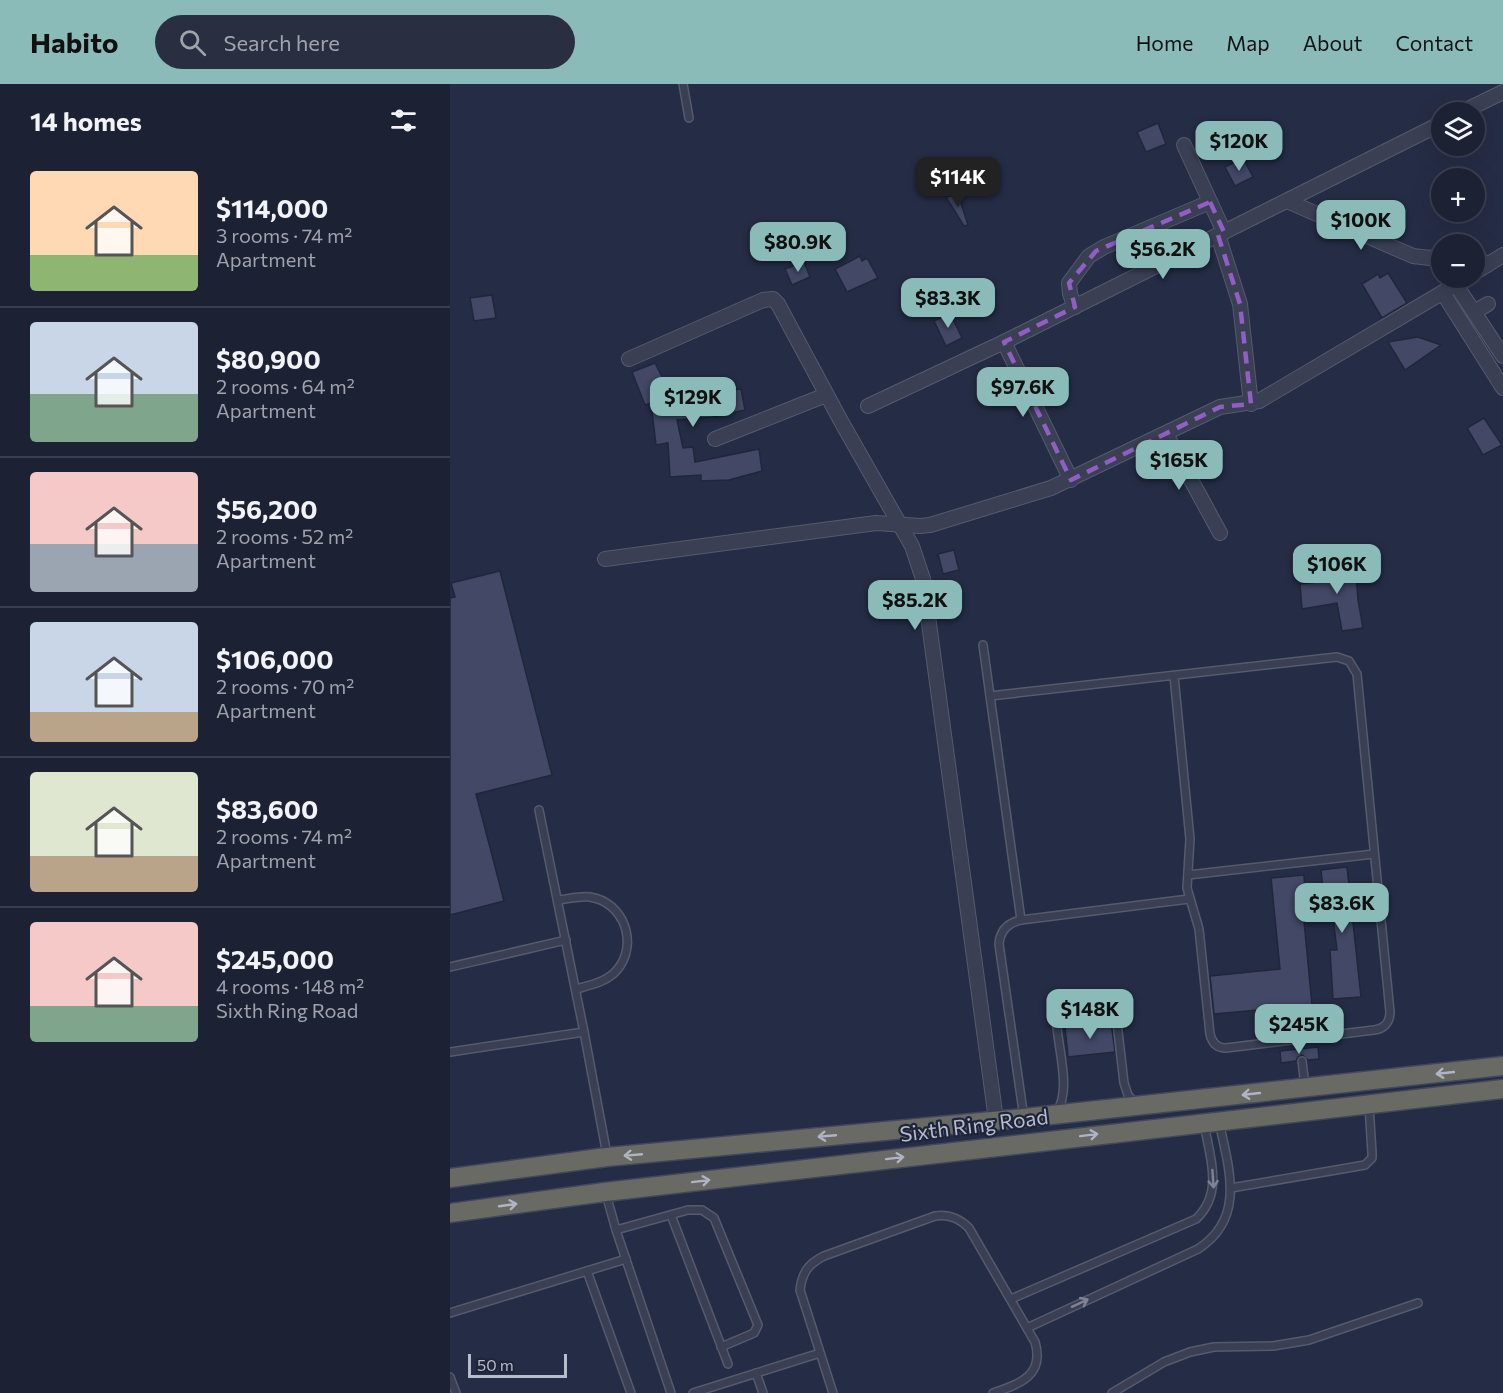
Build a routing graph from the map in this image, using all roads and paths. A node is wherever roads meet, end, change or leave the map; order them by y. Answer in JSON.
{"nodes":[{"id":1,"x":683,"y":84,"type":"edge"},
{"id":2,"x":1503,"y":92,"type":"edge"},
{"id":3,"x":1482,"y":102,"type":"edge"},
{"id":4,"x":689,"y":118,"type":"dead end"},
{"id":5,"x":1431,"y":129,"type":"edge"},
{"id":6,"x":1184,"y":145,"type":"dead end"},
{"id":7,"x":1287,"y":201,"type":"junction"},
{"id":8,"x":1210,"y":202,"type":"junction"},
{"id":9,"x":1221,"y":233,"type":"junction"},
{"id":10,"x":1503,"y":255,"type":"edge"},
{"id":11,"x":1431,"y":258,"type":"edge"},
{"id":12,"x":1487,"y":265,"type":"edge"},
{"id":13,"x":1450,"y":288,"type":"edge"},
{"id":14,"x":1465,"y":288,"type":"edge"},
{"id":15,"x":1443,"y":292,"type":"junction"},
{"id":16,"x":1488,"y":304,"type":"dead end"},
{"id":17,"x":1075,"y":307,"type":"junction"},
{"id":18,"x":1474,"y":312,"type":"junction"},
{"id":19,"x":1004,"y":342,"type":"junction"},
{"id":20,"x":1503,"y":356,"type":"edge"},
{"id":21,"x":629,"y":359,"type":"dead end"},
{"id":22,"x":1503,"y":388,"type":"edge"},
{"id":23,"x":826,"y":395,"type":"junction"},
{"id":24,"x":1251,"y":404,"type":"junction"},
{"id":25,"x":868,"y":406,"type":"dead end"},
{"id":26,"x":1166,"y":434,"type":"junction"},
{"id":27,"x":715,"y":439,"type":"dead end"},
{"id":28,"x":1071,"y":480,"type":"junction"},
{"id":29,"x":899,"y":523,"type":"junction"},
{"id":30,"x":1220,"y":533,"type":"dead end"},
{"id":31,"x":605,"y":559,"type":"dead end"},
{"id":32,"x":983,"y":645,"type":"dead end"},
{"id":33,"x":1174,"y":676,"type":"junction"},
{"id":34,"x":990,"y":696,"type":"junction"},
{"id":35,"x":539,"y":810,"type":"dead end"},
{"id":36,"x":1374,"y":854,"type":"junction"},
{"id":37,"x":1188,"y":875,"type":"junction"},
{"id":38,"x":1189,"y":899,"type":"junction"},
{"id":39,"x":558,"y":900,"type":"junction"},
{"id":40,"x":1021,"y":920,"type":"junction"},
{"id":41,"x":566,"y":940,"type":"junction"},
{"id":42,"x":450,"y":967,"type":"edge"},
{"id":43,"x":576,"y":989,"type":"junction"},
{"id":44,"x":584,"y":1032,"type":"junction"},
{"id":45,"x":1299,"y":1040,"type":"junction"},
{"id":46,"x":1300,"y":1049,"type":"dead end"},
{"id":47,"x":450,"y":1052,"type":"edge"},
{"id":48,"x":1302,"y":1060,"type":"dead end"},
{"id":49,"x":1503,"y":1066,"type":"edge"},
{"id":50,"x":1306,"y":1088,"type":"junction"},
{"id":51,"x":1503,"y":1089,"type":"edge"},
{"id":52,"x":1207,"y":1099,"type":"junction"},
{"id":53,"x":1369,"y":1103,"type":"junction"},
{"id":54,"x":1138,"y":1106,"type":"junction"},
{"id":55,"x":1055,"y":1114,"type":"junction"},
{"id":56,"x":1024,"y":1118,"type":"junction"},
{"id":57,"x":996,"y":1120,"type":"junction"},
{"id":58,"x":1211,"y":1121,"type":"junction"},
{"id":59,"x":607,"y":1157,"type":"junction"},
{"id":60,"x":450,"y":1178,"type":"edge"},
{"id":61,"x":1231,"y":1188,"type":"junction"},
{"id":62,"x":605,"y":1192,"type":"junction"},
{"id":63,"x":450,"y":1213,"type":"edge"},
{"id":64,"x":671,"y":1215,"type":"junction"},
{"id":65,"x":616,"y":1230,"type":"junction"},
{"id":66,"x":626,"y":1259,"type":"junction"},
{"id":67,"x":587,"y":1271,"type":"junction"},
{"id":68,"x":1011,"y":1299,"type":"junction"},
{"id":69,"x":1418,"y":1303,"type":"dead end"},
{"id":70,"x":450,"y":1313,"type":"edge"},
{"id":71,"x":1027,"y":1328,"type":"junction"},
{"id":72,"x":721,"y":1347,"type":"junction"},
{"id":73,"x":820,"y":1353,"type":"junction"},
{"id":74,"x":728,"y":1365,"type":"dead end"},
{"id":75,"x":756,"y":1373,"type":"junction"},
{"id":76,"x":450,"y":1377,"type":"edge"},
{"id":77,"x":456,"y":1393,"type":"edge"},
{"id":78,"x":631,"y":1393,"type":"edge"},
{"id":79,"x":671,"y":1393,"type":"edge"},
{"id":80,"x":693,"y":1393,"type":"edge"},
{"id":81,"x":763,"y":1393,"type":"edge"},
{"id":82,"x":833,"y":1393,"type":"edge"},
{"id":83,"x":993,"y":1393,"type":"edge"},
{"id":84,"x":1112,"y":1393,"type":"edge"}],
"edges":[{"from":1,"to":4,"type":"lane"},
{"from":2,"to":3,"type":"street"},
{"from":5,"to":7,"type":"street"},
{"from":6,"to":8,"type":"street"},
{"from":7,"to":9,"type":"street"},
{"from":7,"to":11,"type":"street"},
{"from":8,"to":9,"type":"street"},
{"from":8,"to":17,"type":"street"},
{"from":9,"to":17,"type":"street"},
{"from":9,"to":24,"type":"street"},
{"from":10,"to":12,"type":"street"},
{"from":13,"to":15,"type":"street"},
{"from":14,"to":18,"type":"street"},
{"from":15,"to":22,"type":"street"},
{"from":15,"to":24,"type":"street"},
{"from":16,"to":18,"type":"street"},
{"from":17,"to":19,"type":"street"},
{"from":18,"to":20,"type":"street"},
{"from":19,"to":25,"type":"street"},
{"from":19,"to":28,"type":"street"},
{"from":21,"to":23,"type":"street"},
{"from":23,"to":27,"type":"street"},
{"from":23,"to":29,"type":"street"},
{"from":24,"to":26,"type":"street"},
{"from":26,"to":28,"type":"street"},
{"from":26,"to":30,"type":"street"},
{"from":28,"to":29,"type":"street"},
{"from":29,"to":31,"type":"street"},
{"from":29,"to":57,"type":"street"},
{"from":32,"to":34,"type":"lane"},
{"from":33,"to":34,"type":"lane"},
{"from":33,"to":36,"type":"lane"},
{"from":33,"to":37,"type":"lane"},
{"from":34,"to":40,"type":"lane"},
{"from":35,"to":39,"type":"lane"},
{"from":36,"to":37,"type":"lane"},
{"from":36,"to":45,"type":"lane"},
{"from":37,"to":38,"type":"lane"},
{"from":38,"to":40,"type":"lane"},
{"from":38,"to":45,"type":"lane"},
{"from":39,"to":41,"type":"lane"},
{"from":39,"to":43,"type":"lane"},
{"from":40,"to":56,"type":"lane"},
{"from":41,"to":42,"type":"lane"},
{"from":41,"to":43,"type":"lane"},
{"from":43,"to":44,"type":"lane"},
{"from":44,"to":47,"type":"lane"},
{"from":44,"to":59,"type":"lane"},
{"from":45,"to":46,"type":"lane"},
{"from":48,"to":50,"type":"lane"},
{"from":49,"to":50,"type":"highway","name":"Sixth Ring Road","one_way":true},
{"from":50,"to":52,"type":"highway","name":"Sixth Ring Road","one_way":true},
{"from":51,"to":53,"type":"highway","name":"Sixth Ring Road"},
{"from":52,"to":54,"type":"highway","name":"Sixth Ring Road"},
{"from":52,"to":58,"type":"highway"},
{"from":53,"to":58,"type":"highway","name":"Sixth Ring Road"},
{"from":53,"to":61,"type":"lane"},
{"from":54,"to":55,"type":"highway","name":"Sixth Ring Road"},
{"from":54,"to":55,"type":"lane"},
{"from":55,"to":56,"type":"highway","name":"Sixth Ring Road"},
{"from":56,"to":57,"type":"highway","name":"Sixth Ring Road"},
{"from":57,"to":59,"type":"highway","name":"Sixth Ring Road","one_way":true},
{"from":58,"to":61,"type":"lane"},
{"from":62,"to":58,"type":"highway","name":"Sixth Ring Road","one_way":true},
{"from":58,"to":68,"type":"lane","one_way":true},
{"from":59,"to":60,"type":"highway","name":"Sixth Ring Road"},
{"from":71,"to":61,"type":"lane","one_way":true},
{"from":63,"to":62,"type":"highway","name":"Sixth Ring Road","one_way":true},
{"from":62,"to":65,"type":"lane"},
{"from":64,"to":65,"type":"lane"},
{"from":64,"to":72,"type":"lane"},
{"from":64,"to":72,"type":"lane"},
{"from":65,"to":66,"type":"lane"},
{"from":66,"to":67,"type":"lane"},
{"from":66,"to":79,"type":"lane"},
{"from":67,"to":70,"type":"lane"},
{"from":67,"to":78,"type":"lane"},
{"from":68,"to":71,"type":"lane"},
{"from":68,"to":73,"type":"lane"},
{"from":69,"to":84,"type":"lane"},
{"from":71,"to":83,"type":"lane"},
{"from":72,"to":74,"type":"lane"},
{"from":73,"to":75,"type":"lane"},
{"from":73,"to":82,"type":"lane"},
{"from":75,"to":80,"type":"lane"},
{"from":75,"to":81,"type":"lane"},
{"from":76,"to":77,"type":"lane"}]}
